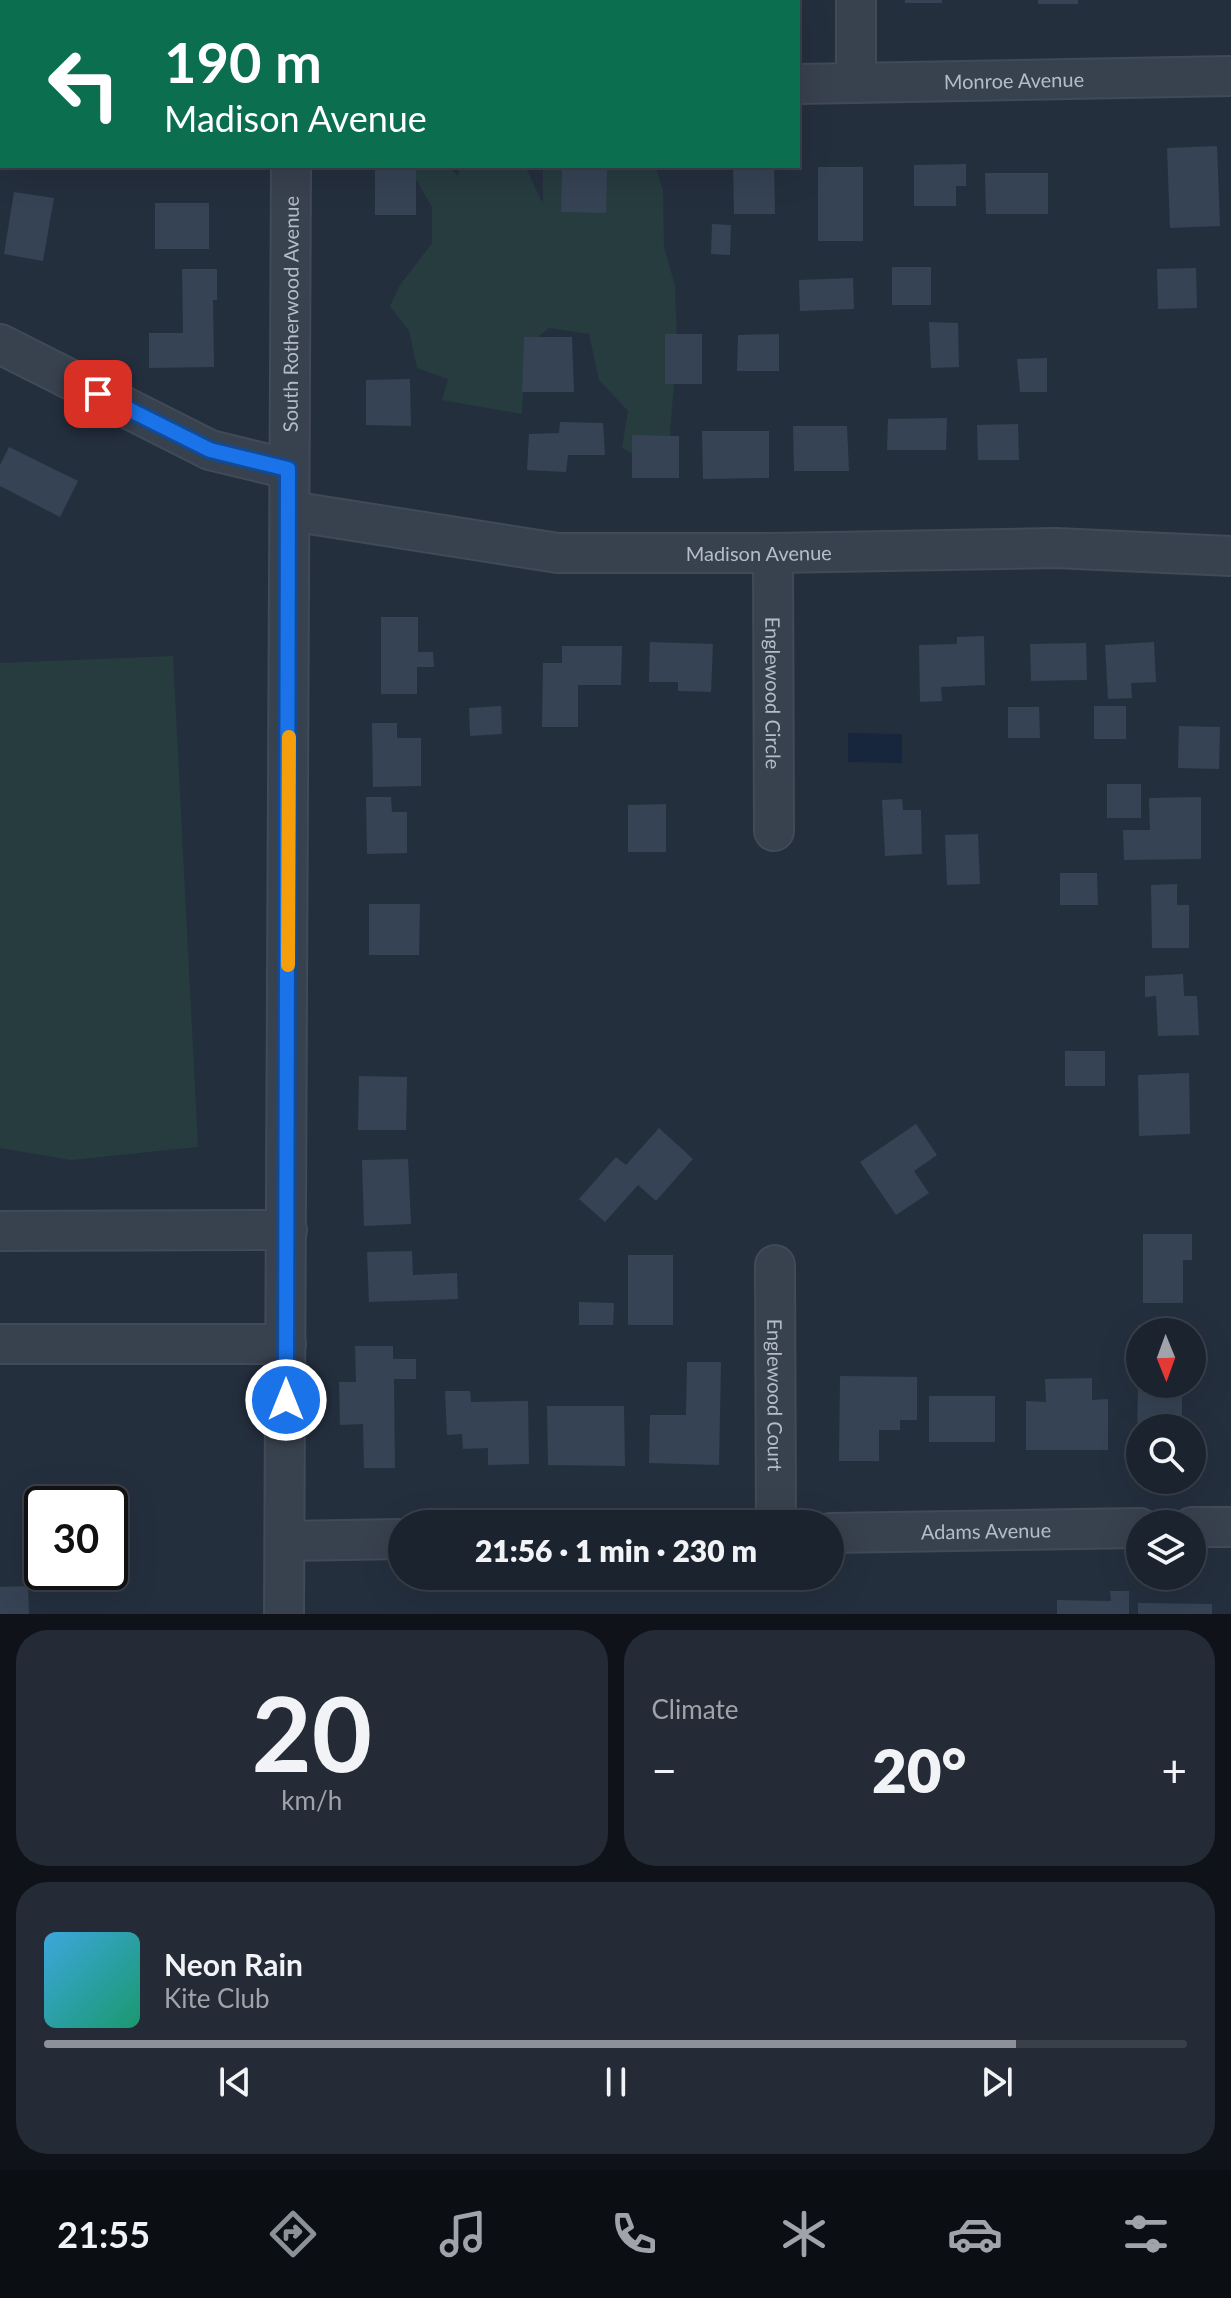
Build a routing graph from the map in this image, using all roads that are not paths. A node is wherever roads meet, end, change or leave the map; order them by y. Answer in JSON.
{"nodes":[{"id":1,"x":856,"y":0,"type":"edge"},
{"id":2,"x":1231,"y":76,"type":"edge"},
{"id":3,"x":856,"y":83,"type":"junction"},
{"id":4,"x":800,"y":84,"type":"edge"},
{"id":5,"x":291,"y":168,"type":"edge"},
{"id":6,"x":0,"y":344,"type":"edge"},
{"id":7,"x":288,"y":469,"type":"junction"},
{"id":8,"x":290,"y":511,"type":"junction"},
{"id":9,"x":773,"y":553,"type":"junction"},
{"id":10,"x":1231,"y":556,"type":"edge"},
{"id":11,"x":774,"y":831,"type":"dead end"},
{"id":12,"x":287,"y":1230,"type":"junction"},
{"id":13,"x":0,"y":1231,"type":"edge"},
{"id":14,"x":775,"y":1265,"type":"dead end"},
{"id":15,"x":0,"y":1344,"type":"edge"},
{"id":16,"x":286,"y":1344,"type":"junction"},
{"id":17,"x":776,"y":1510,"type":"edge"},
{"id":18,"x":1206,"y":1527,"type":"edge"},
{"id":19,"x":1231,"y":1527,"type":"edge"},
{"id":20,"x":1126,"y":1528,"type":"edge"},
{"id":21,"x":844,"y":1533,"type":"edge"},
{"id":22,"x":388,"y":1539,"type":"edge"},
{"id":23,"x":285,"y":1541,"type":"junction"},
{"id":24,"x":284,"y":1614,"type":"edge"}],
"edges":[{"from":1,"to":3,"type":"street"},
{"from":2,"to":3,"type":"street","name":"Monroe Avenue"},
{"from":3,"to":4,"type":"street","name":"Monroe Avenue"},
{"from":5,"to":7,"type":"street","name":"South Rotherwood Avenue"},
{"from":6,"to":7,"type":"street"},
{"from":7,"to":8,"type":"street","name":"South Rotherwood Avenue"},
{"from":8,"to":9,"type":"street","name":"Madison Avenue"},
{"from":8,"to":12,"type":"street","name":"South Rotherwood Avenue"},
{"from":9,"to":10,"type":"street","name":"Madison Avenue"},
{"from":9,"to":11,"type":"street","name":"Englewood Circle"},
{"from":12,"to":13,"type":"street"},
{"from":12,"to":16,"type":"street","name":"South Rotherwood Avenue"},
{"from":14,"to":17,"type":"street","name":"Englewood Court"},
{"from":15,"to":16,"type":"street"},
{"from":16,"to":23,"type":"street","name":"South Rotherwood Avenue"},
{"from":18,"to":19,"type":"street"},
{"from":20,"to":21,"type":"street","name":"Adams Avenue"},
{"from":22,"to":23,"type":"street"},
{"from":23,"to":24,"type":"street","name":"South Rotherwood Avenue"}]}
